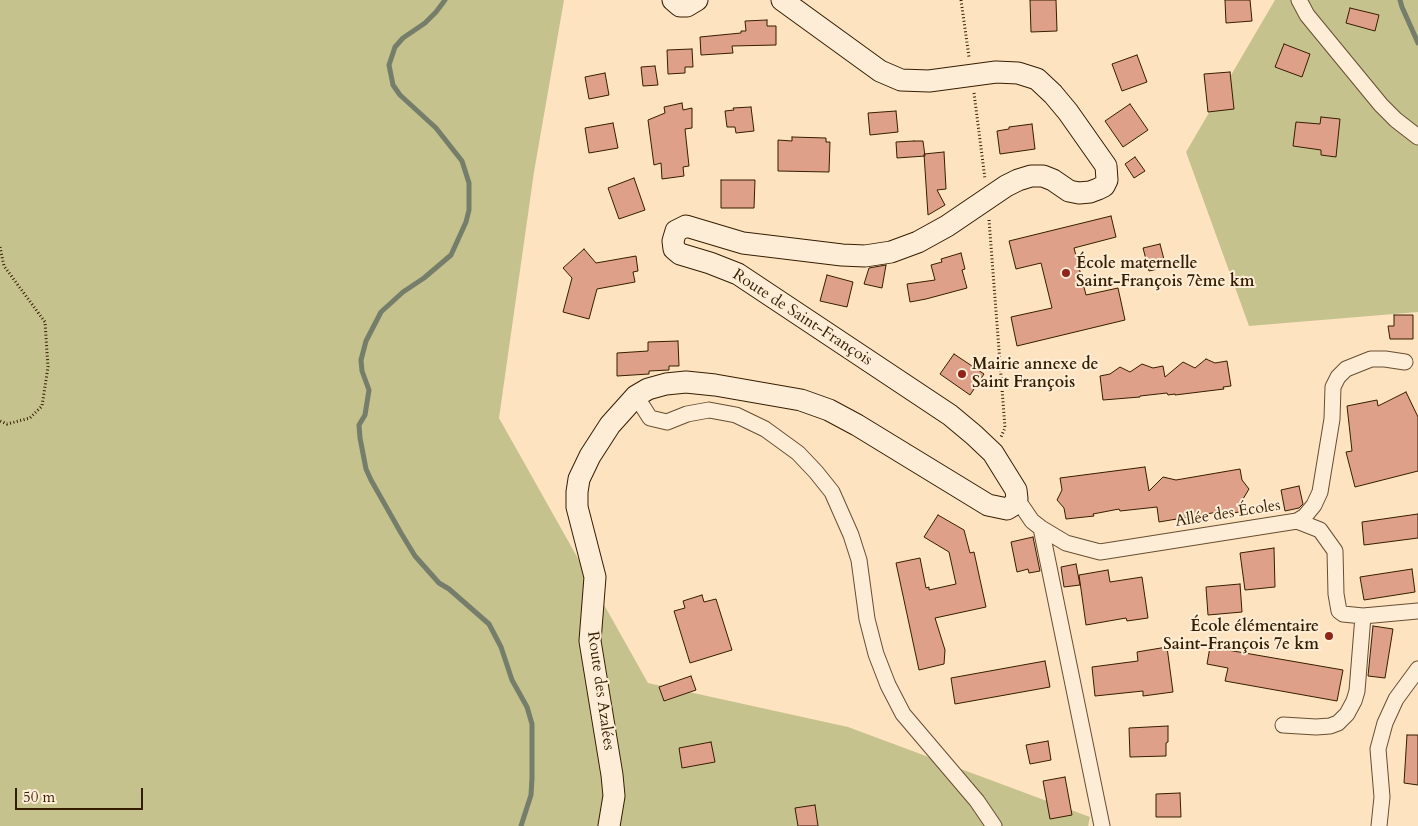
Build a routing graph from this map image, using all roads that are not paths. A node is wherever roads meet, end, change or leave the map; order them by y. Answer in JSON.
{"nodes":[{"id":1,"x":672,"y":0,"type":"edge"},
{"id":2,"x":698,"y":0,"type":"edge"},
{"id":3,"x":782,"y":0,"type":"edge"},
{"id":4,"x":1299,"y":0,"type":"edge"},
{"id":5,"x":1418,"y":137,"type":"edge"},
{"id":6,"x":1405,"y":362,"type":"dead end"},
{"id":7,"x":636,"y":396,"type":"junction"},
{"id":8,"x":1017,"y":499,"type":"junction"},
{"id":9,"x":1297,"y":521,"type":"junction"},
{"id":10,"x":1041,"y":528,"type":"junction"},
{"id":11,"x":1418,"y":611,"type":"edge"},
{"id":12,"x":1363,"y":616,"type":"junction"},
{"id":13,"x":1418,"y":669,"type":"edge"},
{"id":14,"x":1283,"y":726,"type":"dead end"},
{"id":15,"x":609,"y":826,"type":"edge"},
{"id":16,"x":994,"y":826,"type":"edge"},
{"id":17,"x":1102,"y":826,"type":"edge"},
{"id":18,"x":1379,"y":826,"type":"edge"}],
"edges":[{"from":1,"to":2,"type":"main road"},
{"from":3,"to":8,"type":"main road","name":"Route de Saint-François"},
{"from":4,"to":5,"type":"street"},
{"from":6,"to":9,"type":"street","name":"Allée des Écoles"},
{"from":7,"to":8,"type":"main road"},
{"from":7,"to":15,"type":"main road","name":"Route des Azalées"},
{"from":7,"to":16,"type":"street"},
{"from":8,"to":10,"type":"street","name":"Allée des Écoles"},
{"from":9,"to":10,"type":"street","name":"Allée des Écoles"},
{"from":9,"to":12,"type":"street"},
{"from":10,"to":17,"type":"street"},
{"from":11,"to":12,"type":"street"},
{"from":12,"to":14,"type":"street"},
{"from":13,"to":18,"type":"street"}]}
